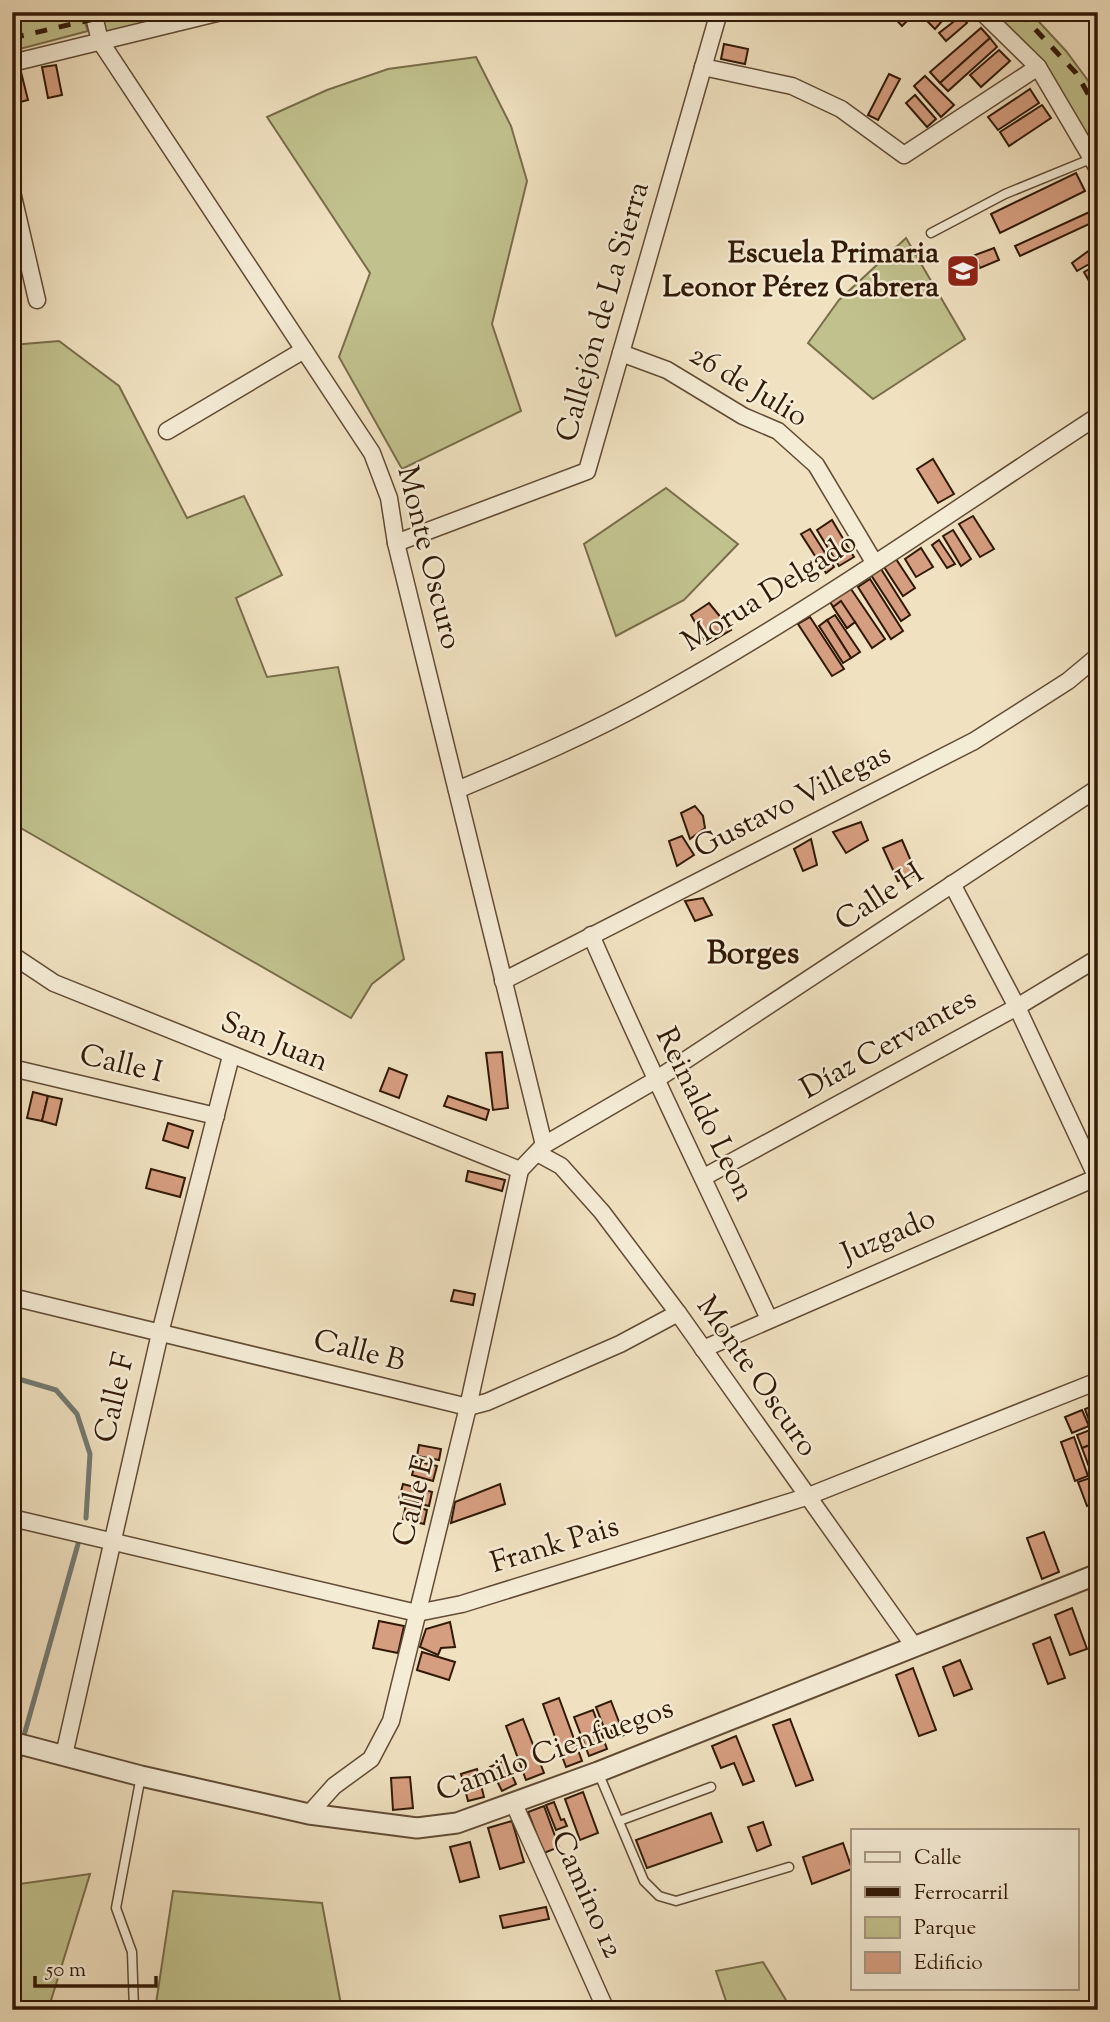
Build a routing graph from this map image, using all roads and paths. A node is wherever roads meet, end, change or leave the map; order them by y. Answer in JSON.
{"nodes":[{"id":1,"x":93,"y":12,"type":"edge"},
{"id":2,"x":221,"y":12,"type":"edge"},
{"id":3,"x":719,"y":12,"type":"edge"},
{"id":4,"x":982,"y":12,"type":"edge"},
{"id":5,"x":100,"y":41,"type":"junction"},
{"id":6,"x":12,"y":63,"type":"edge"},
{"id":7,"x":703,"y":67,"type":"junction"},
{"id":8,"x":1038,"y":67,"type":"junction"},
{"id":9,"x":1096,"y":161,"type":"edge"},
{"id":10,"x":12,"y":192,"type":"edge"},
{"id":11,"x":931,"y":233,"type":"dead end"},
{"id":12,"x":37,"y":300,"type":"dead end"},
{"id":13,"x":304,"y":350,"type":"junction"},
{"id":14,"x":621,"y":353,"type":"junction"},
{"id":15,"x":1098,"y":416,"type":"edge"},
{"id":16,"x":167,"y":431,"type":"dead end"},
{"id":17,"x":396,"y":543,"type":"junction"},
{"id":18,"x":874,"y":562,"type":"junction"},
{"id":19,"x":1098,"y":656,"type":"edge"},
{"id":20,"x":1098,"y":788,"type":"edge"},
{"id":21,"x":457,"y":790,"type":"junction"},
{"id":22,"x":952,"y":884,"type":"junction"},
{"id":23,"x":591,"y":935,"type":"junction"},
{"id":24,"x":12,"y":955,"type":"edge"},
{"id":25,"x":1098,"y":958,"type":"edge"},
{"id":26,"x":503,"y":981,"type":"junction"},
{"id":27,"x":1017,"y":1007,"type":"junction"},
{"id":28,"x":231,"y":1056,"type":"junction"},
{"id":29,"x":12,"y":1068,"type":"edge"},
{"id":30,"x":654,"y":1081,"type":"junction"},
{"id":31,"x":216,"y":1116,"type":"junction"},
{"id":32,"x":541,"y":1149,"type":"junction"},
{"id":33,"x":520,"y":1170,"type":"junction"},
{"id":34,"x":704,"y":1177,"type":"junction"},
{"id":35,"x":1097,"y":1178,"type":"edge"},
{"id":36,"x":12,"y":1297,"type":"edge"},
{"id":37,"x":678,"y":1312,"type":"junction"},
{"id":38,"x":769,"y":1319,"type":"junction"},
{"id":39,"x":160,"y":1333,"type":"junction"},
{"id":40,"x":703,"y":1349,"type":"junction"},
{"id":41,"x":1098,"y":1381,"type":"edge"},
{"id":42,"x":468,"y":1407,"type":"junction"},
{"id":43,"x":806,"y":1497,"type":"junction"},
{"id":44,"x":12,"y":1518,"type":"edge"},
{"id":45,"x":111,"y":1541,"type":"junction"},
{"id":46,"x":1098,"y":1574,"type":"edge"},
{"id":47,"x":416,"y":1613,"type":"junction"},
{"id":48,"x":914,"y":1646,"type":"junction"},
{"id":49,"x":12,"y":1742,"type":"edge"},
{"id":50,"x":64,"y":1755,"type":"junction"},
{"id":51,"x":598,"y":1772,"type":"junction"},
{"id":52,"x":141,"y":1776,"type":"junction"},
{"id":53,"x":711,"y":1787,"type":"dead end"},
{"id":54,"x":514,"y":1804,"type":"junction"},
{"id":55,"x":309,"y":1814,"type":"junction"},
{"id":56,"x":619,"y":1821,"type":"junction"},
{"id":57,"x":789,"y":1867,"type":"dead end"},
{"id":58,"x":134,"y":2010,"type":"edge"},
{"id":59,"x":606,"y":2010,"type":"edge"}],
"edges":[{"from":1,"to":5,"type":"street","name":"Monte Oscuro"},
{"from":2,"to":5,"type":"street"},
{"from":3,"to":7,"type":"street","name":"Callejón de La Sierra"},
{"from":4,"to":8,"type":"street"},
{"from":5,"to":6,"type":"street"},
{"from":5,"to":13,"type":"street","name":"Monte Oscuro"},
{"from":7,"to":8,"type":"street"},
{"from":7,"to":14,"type":"street","name":"Callejón de La Sierra"},
{"from":8,"to":9,"type":"street"},
{"from":9,"to":11,"type":"lane"},
{"from":10,"to":12,"type":"street"},
{"from":13,"to":16,"type":"street"},
{"from":13,"to":17,"type":"street","name":"Monte Oscuro"},
{"from":14,"to":17,"type":"street","name":"Callejón de La Sierra"},
{"from":14,"to":18,"type":"street","name":"26 de Julio"},
{"from":15,"to":18,"type":"street","name":"Morua Delgado"},
{"from":17,"to":21,"type":"street","name":"Monte Oscuro"},
{"from":18,"to":21,"type":"street","name":"Morua Delgado"},
{"from":19,"to":23,"type":"street","name":"Gustavo Villegas"},
{"from":20,"to":22,"type":"street","name":"Calle H"},
{"from":21,"to":26,"type":"street","name":"Monte Oscuro"},
{"from":22,"to":27,"type":"street"},
{"from":22,"to":30,"type":"street","name":"Calle H"},
{"from":23,"to":26,"type":"street","name":"Gustavo Villegas"},
{"from":23,"to":30,"type":"street","name":"Reinaldo Leon"},
{"from":24,"to":28,"type":"street","name":"San Juan"},
{"from":25,"to":27,"type":"street","name":"Díaz Cervantes"},
{"from":26,"to":32,"type":"street","name":"Monte Oscuro"},
{"from":27,"to":34,"type":"street","name":"Díaz Cervantes"},
{"from":27,"to":35,"type":"street"},
{"from":28,"to":31,"type":"street","name":"Calle F"},
{"from":28,"to":33,"type":"street","name":"San Juan"},
{"from":29,"to":31,"type":"street","name":"Calle I"},
{"from":30,"to":32,"type":"street","name":"Calle H"},
{"from":30,"to":34,"type":"street","name":"Reinaldo Leon"},
{"from":31,"to":39,"type":"street","name":"Calle F"},
{"from":32,"to":33,"type":"street","name":"Calle H"},
{"from":32,"to":37,"type":"street","name":"Monte Oscuro"},
{"from":33,"to":42,"type":"street","name":"Calle E"},
{"from":34,"to":38,"type":"street","name":"Reinaldo Leon"},
{"from":35,"to":38,"type":"street","name":"Juzgado"},
{"from":36,"to":39,"type":"street","name":"Calle B"},
{"from":37,"to":40,"type":"street","name":"Monte Oscuro"},
{"from":37,"to":42,"type":"street"},
{"from":38,"to":40,"type":"street","name":"Juzgado"},
{"from":39,"to":42,"type":"street","name":"Calle B"},
{"from":39,"to":45,"type":"street","name":"Calle F"},
{"from":40,"to":43,"type":"street","name":"Monte Oscuro"},
{"from":41,"to":43,"type":"street","name":"Frank Pais"},
{"from":42,"to":47,"type":"street","name":"Calle E"},
{"from":43,"to":47,"type":"street","name":"Frank Pais"},
{"from":43,"to":48,"type":"street","name":"Monte Oscuro"},
{"from":44,"to":45,"type":"street","name":"Frank Pais"},
{"from":45,"to":47,"type":"street","name":"Frank Pais"},
{"from":45,"to":50,"type":"street","name":"Calle F"},
{"from":46,"to":48,"type":"street","name":"Camilo Cienfuegos"},
{"from":47,"to":55,"type":"street","name":"Calle E"},
{"from":48,"to":51,"type":"street","name":"Camilo Cienfuegos"},
{"from":49,"to":50,"type":"street","name":"Camilo Cienfuegos"},
{"from":50,"to":52,"type":"street","name":"Camilo Cienfuegos"},
{"from":51,"to":54,"type":"street","name":"Camilo Cienfuegos"},
{"from":51,"to":56,"type":"lane"},
{"from":52,"to":55,"type":"street","name":"Camilo Cienfuegos"},
{"from":52,"to":58,"type":"lane"},
{"from":53,"to":56,"type":"lane"},
{"from":54,"to":55,"type":"street","name":"Camilo Cienfuegos"},
{"from":54,"to":59,"type":"street","name":"Camino 12"},
{"from":56,"to":57,"type":"lane"}]}
